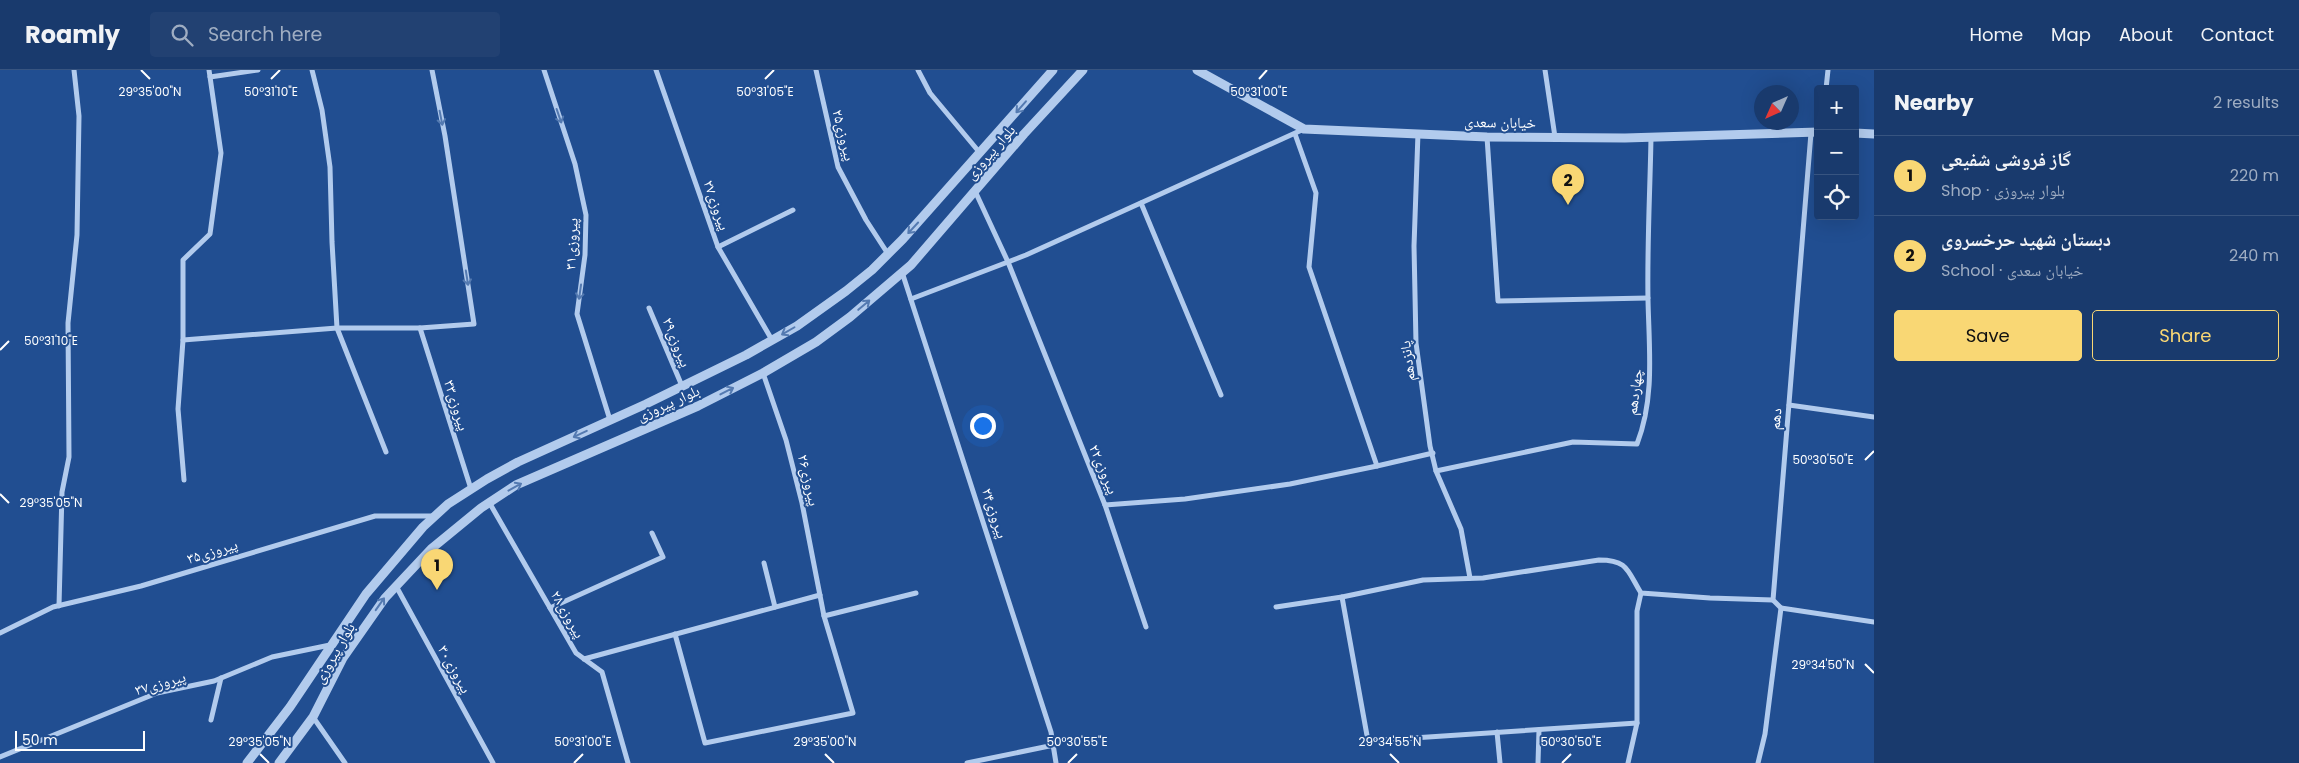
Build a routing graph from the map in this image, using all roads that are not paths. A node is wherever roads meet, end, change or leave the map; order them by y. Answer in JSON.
{"nodes":[{"id":1,"x":74,"y":70,"type":"edge"},
{"id":2,"x":209,"y":70,"type":"edge"},
{"id":3,"x":258,"y":70,"type":"edge"},
{"id":4,"x":312,"y":70,"type":"edge"},
{"id":5,"x":432,"y":70,"type":"edge"},
{"id":6,"x":544,"y":70,"type":"edge"},
{"id":7,"x":656,"y":70,"type":"edge"},
{"id":8,"x":816,"y":70,"type":"edge"},
{"id":9,"x":918,"y":70,"type":"edge"},
{"id":10,"x":1053,"y":70,"type":"edge"},
{"id":11,"x":1083,"y":70,"type":"edge"},
{"id":12,"x":1197,"y":70,"type":"edge"},
{"id":13,"x":1545,"y":70,"type":"edge"},
{"id":14,"x":1828,"y":70,"type":"edge"},
{"id":15,"x":210,"y":78,"type":"junction"},
{"id":16,"x":1826,"y":85,"type":"edge"},
{"id":17,"x":1304,"y":129,"type":"junction"},
{"id":18,"x":1814,"y":132,"type":"edge"},
{"id":19,"x":1296,"y":134,"type":"junction"},
{"id":20,"x":1418,"y":134,"type":"junction"},
{"id":21,"x":1859,"y":134,"type":"edge"},
{"id":22,"x":1874,"y":134,"type":"edge"},
{"id":23,"x":1487,"y":137,"type":"junction"},
{"id":24,"x":1555,"y":137,"type":"junction"},
{"id":25,"x":1651,"y":138,"type":"junction"},
{"id":26,"x":980,"y":153,"type":"junction"},
{"id":27,"x":975,"y":191,"type":"junction"},
{"id":28,"x":1141,"y":203,"type":"junction"},
{"id":29,"x":793,"y":210,"type":"dead end"},
{"id":30,"x":718,"y":247,"type":"junction"},
{"id":31,"x":888,"y":254,"type":"junction"},
{"id":32,"x":1008,"y":262,"type":"junction"},
{"id":33,"x":902,"y":272,"type":"junction"},
{"id":34,"x":1648,"y":298,"type":"junction"},
{"id":35,"x":911,"y":299,"type":"junction"},
{"id":36,"x":649,"y":308,"type":"dead end"},
{"id":37,"x":338,"y":328,"type":"junction"},
{"id":38,"x":420,"y":328,"type":"junction"},
{"id":39,"x":183,"y":340,"type":"junction"},
{"id":40,"x":772,"y":340,"type":"junction"},
{"id":41,"x":763,"y":373,"type":"junction"},
{"id":42,"x":682,"y":386,"type":"junction"},
{"id":43,"x":1221,"y":395,"type":"dead end"},
{"id":44,"x":1789,"y":404,"type":"junction"},
{"id":45,"x":1874,"y":416,"type":"edge"},
{"id":46,"x":610,"y":420,"type":"junction"},
{"id":47,"x":386,"y":452,"type":"dead end"},
{"id":48,"x":1433,"y":453,"type":"junction"},
{"id":49,"x":1377,"y":466,"type":"junction"},
{"id":50,"x":1436,"y":472,"type":"junction"},
{"id":51,"x":184,"y":480,"type":"dead end"},
{"id":52,"x":471,"y":490,"type":"junction"},
{"id":53,"x":489,"y":502,"type":"junction"},
{"id":54,"x":1105,"y":505,"type":"junction"},
{"id":55,"x":436,"y":516,"type":"junction"},
{"id":56,"x":652,"y":534,"type":"dead end"},
{"id":57,"x":764,"y":563,"type":"dead end"},
{"id":58,"x":1470,"y":578,"type":"junction"},
{"id":59,"x":396,"y":586,"type":"junction"},
{"id":60,"x":916,"y":593,"type":"dead end"},
{"id":61,"x":1641,"y":593,"type":"junction"},
{"id":62,"x":820,"y":595,"type":"junction"},
{"id":63,"x":1342,"y":597,"type":"junction"},
{"id":64,"x":1773,"y":600,"type":"junction"},
{"id":65,"x":59,"y":606,"type":"junction"},
{"id":66,"x":775,"y":607,"type":"junction"},
{"id":67,"x":1276,"y":607,"type":"dead end"},
{"id":68,"x":550,"y":608,"type":"junction"},
{"id":69,"x":1781,"y":608,"type":"junction"},
{"id":70,"x":824,"y":616,"type":"junction"},
{"id":71,"x":1874,"y":622,"type":"edge"},
{"id":72,"x":1146,"y":627,"type":"dead end"},
{"id":73,"x":0,"y":633,"type":"edge"},
{"id":74,"x":675,"y":634,"type":"junction"},
{"id":75,"x":330,"y":645,"type":"junction"},
{"id":76,"x":584,"y":658,"type":"junction"},
{"id":77,"x":221,"y":678,"type":"junction"},
{"id":78,"x":313,"y":716,"type":"junction"},
{"id":79,"x":211,"y":720,"type":"dead end"},
{"id":80,"x":1637,"y":723,"type":"junction"},
{"id":81,"x":1539,"y":730,"type":"junction"},
{"id":82,"x":1497,"y":732,"type":"junction"},
{"id":83,"x":1054,"y":745,"type":"junction"},
{"id":84,"x":0,"y":757,"type":"edge"},
{"id":85,"x":247,"y":763,"type":"edge"},
{"id":86,"x":280,"y":763,"type":"edge"},
{"id":87,"x":346,"y":763,"type":"edge"},
{"id":88,"x":493,"y":763,"type":"edge"},
{"id":89,"x":628,"y":763,"type":"edge"},
{"id":90,"x":967,"y":763,"type":"edge"},
{"id":91,"x":1056,"y":763,"type":"edge"},
{"id":92,"x":1500,"y":763,"type":"edge"},
{"id":93,"x":1538,"y":763,"type":"edge"},
{"id":94,"x":1628,"y":763,"type":"edge"},
{"id":95,"x":1758,"y":763,"type":"edge"}],
"edges":[{"from":1,"to":65,"type":"street"},
{"from":2,"to":15,"type":"street"},
{"from":3,"to":15,"type":"street"},
{"from":4,"to":37,"type":"street"},
{"from":5,"to":38,"type":"street","one_way":true},
{"from":6,"to":46,"type":"street","name":"پیروزی۳۱","one_way":true},
{"from":7,"to":30,"type":"street","name":"پیروزی۲۷"},
{"from":8,"to":31,"type":"street","name":"پیروزی۲۵"},
{"from":9,"to":26,"type":"street"},
{"from":10,"to":26,"type":"street","name":"بلوار پیروزی","one_way":true},
{"from":11,"to":27,"type":"street","name":"بلوار پیروزی"},
{"from":12,"to":17,"type":"street","name":"خیابان سعدی"},
{"from":13,"to":24,"type":"street"},
{"from":14,"to":16,"type":"street"},
{"from":15,"to":39,"type":"street"},
{"from":17,"to":19,"type":"street"},
{"from":17,"to":20,"type":"street","name":"خیابان سعدی"},
{"from":18,"to":25,"type":"street","name":"خیابان سعدی"},
{"from":18,"to":44,"type":"street","name":"دهم"},
{"from":19,"to":28,"type":"street"},
{"from":19,"to":49,"type":"street"},
{"from":20,"to":23,"type":"street","name":"خیابان سعدی"},
{"from":20,"to":48,"type":"street","name":"پانزدهم"},
{"from":21,"to":22,"type":"street"},
{"from":23,"to":24,"type":"street","name":"خیابان سعدی"},
{"from":23,"to":34,"type":"street"},
{"from":24,"to":25,"type":"street","name":"خیابان سعدی"},
{"from":25,"to":34,"type":"street","name":"چهاردهم"},
{"from":26,"to":31,"type":"street","name":"بلوار پیروزی","one_way":true},
{"from":27,"to":32,"type":"street","name":"پیروزی۲۲"},
{"from":27,"to":33,"type":"street","name":"بلوار پیروزی"},
{"from":28,"to":32,"type":"street"},
{"from":28,"to":43,"type":"street"},
{"from":29,"to":30,"type":"street"},
{"from":30,"to":40,"type":"street","name":"پیروزی۲۷"},
{"from":31,"to":40,"type":"street","name":"بلوار پیروزی","one_way":true},
{"from":32,"to":35,"type":"street"},
{"from":32,"to":54,"type":"street","name":"پیروزی۲۲"},
{"from":33,"to":35,"type":"street","name":"پیروزی۲۴"},
{"from":41,"to":33,"type":"street","name":"بلوار پیروزی","one_way":true},
{"from":34,"to":50,"type":"street","name":"چهاردهم"},
{"from":35,"to":83,"type":"street","name":"پیروزی۲۴"},
{"from":36,"to":42,"type":"street","name":"پیروزی۲۹"},
{"from":37,"to":38,"type":"street"},
{"from":37,"to":39,"type":"street"},
{"from":37,"to":47,"type":"street"},
{"from":38,"to":52,"type":"street","name":"پیروزی۳۳"},
{"from":39,"to":51,"type":"street"},
{"from":40,"to":42,"type":"street","name":"بلوار پیروزی"},
{"from":53,"to":41,"type":"street","name":"بلوار پیروزی","one_way":true},
{"from":41,"to":62,"type":"street","name":"پیروزی۲۶"},
{"from":42,"to":46,"type":"street","name":"بلوار پیروزی"},
{"from":44,"to":45,"type":"street"},
{"from":44,"to":64,"type":"street","name":"دهم"},
{"from":46,"to":52,"type":"street","name":"بلوار پیروزی","one_way":true},
{"from":48,"to":49,"type":"street","name":"پیروزی۲۲"},
{"from":48,"to":50,"type":"street","name":"پانزدهم"},
{"from":49,"to":54,"type":"street","name":"پیروزی۲۲"},
{"from":50,"to":58,"type":"street","name":"پانزدهم"},
{"from":52,"to":55,"type":"street","name":"بلوار پیروزی"},
{"from":53,"to":59,"type":"street","name":"بلوار پیروزی"},
{"from":53,"to":68,"type":"street","name":"پیروزی۲۸"},
{"from":54,"to":72,"type":"street"},
{"from":55,"to":65,"type":"street","name":"پیروزی۳۵"},
{"from":55,"to":75,"type":"street","name":"بلوار پیروزی"},
{"from":56,"to":68,"type":"street"},
{"from":57,"to":66,"type":"street"},
{"from":58,"to":61,"type":"street"},
{"from":58,"to":63,"type":"street"},
{"from":78,"to":59,"type":"street","name":"بلوار پیروزی","one_way":true},
{"from":59,"to":88,"type":"street","name":"پیروزی۳۰"},
{"from":60,"to":70,"type":"street"},
{"from":61,"to":64,"type":"street"},
{"from":61,"to":80,"type":"street"},
{"from":62,"to":66,"type":"street"},
{"from":62,"to":70,"type":"street","name":"پیروزی۲۶"},
{"from":63,"to":67,"type":"street"},
{"from":63,"to":82,"type":"street"},
{"from":64,"to":69,"type":"street"},
{"from":65,"to":73,"type":"street","name":"پیروزی۳۵"},
{"from":66,"to":74,"type":"street"},
{"from":68,"to":76,"type":"street","name":"پیروزی۲۸"},
{"from":69,"to":71,"type":"street"},
{"from":69,"to":95,"type":"street"},
{"from":70,"to":74,"type":"street","name":"پیروزی۲۶"},
{"from":74,"to":76,"type":"street"},
{"from":75,"to":77,"type":"street","name":"پیروزی۳۷"},
{"from":75,"to":85,"type":"street","name":"بلوار پیروزی"},
{"from":76,"to":89,"type":"street","name":"پیروزی۲۸"},
{"from":77,"to":79,"type":"street"},
{"from":77,"to":84,"type":"street","name":"پیروزی۳۷"},
{"from":78,"to":86,"type":"street","name":"بلوار پیروزی"},
{"from":78,"to":87,"type":"street"},
{"from":80,"to":81,"type":"street"},
{"from":80,"to":94,"type":"street"},
{"from":81,"to":82,"type":"street"},
{"from":81,"to":93,"type":"street"},
{"from":82,"to":92,"type":"street"},
{"from":83,"to":90,"type":"street"},
{"from":83,"to":91,"type":"street","name":"پیروزی۲۴"}]}
